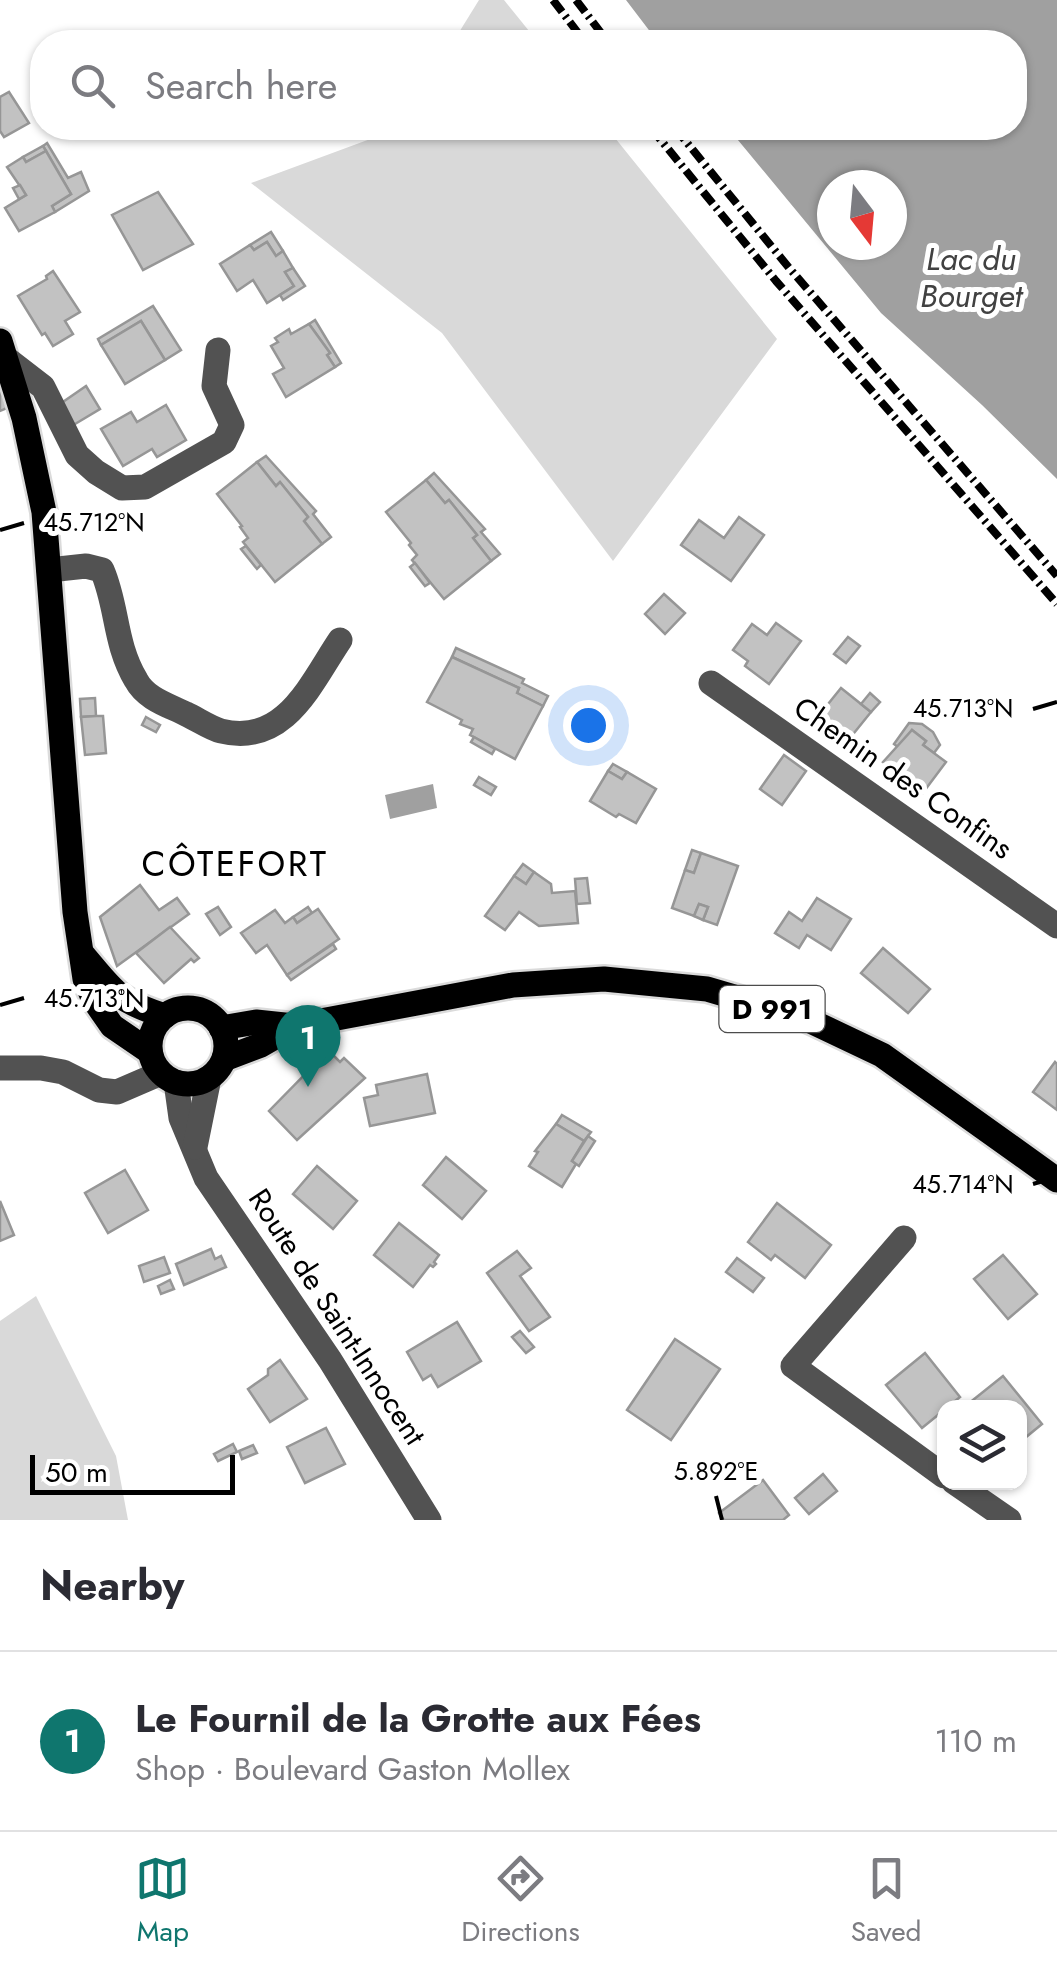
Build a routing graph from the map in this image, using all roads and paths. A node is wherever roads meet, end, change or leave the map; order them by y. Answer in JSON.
{"nodes":[{"id":1,"x":4,"y":350,"type":"edge"},
{"id":2,"x":218,"y":350,"type":"dead end"},
{"id":3,"x":49,"y":570,"type":"junction"},
{"id":4,"x":340,"y":640,"type":"dead end"},
{"id":5,"x":711,"y":684,"type":"dead end"},
{"id":6,"x":1057,"y":926,"type":"edge"},
{"id":7,"x":84,"y":956,"type":"junction"},
{"id":8,"x":165,"y":1016,"type":"junction"},
{"id":9,"x":294,"y":1026,"type":"junction"},
{"id":10,"x":222,"y":1028,"type":"junction"},
{"id":11,"x":0,"y":1068,"type":"edge"},
{"id":12,"x":216,"y":1068,"type":"junction"},
{"id":13,"x":162,"y":1069,"type":"junction"},
{"id":14,"x":195,"y":1146,"type":"junction"},
{"id":15,"x":1057,"y":1180,"type":"edge"},
{"id":16,"x":904,"y":1238,"type":"dead end"},
{"id":17,"x":937,"y":1471,"type":"edge"},
{"id":18,"x":966,"y":1490,"type":"edge"},
{"id":19,"x":430,"y":1520,"type":"edge"},
{"id":20,"x":1009,"y":1520,"type":"edge"}],
"edges":[{"from":1,"to":2,"type":"street"},
{"from":1,"to":3,"type":"main road"},
{"from":3,"to":4,"type":"street"},
{"from":3,"to":7,"type":"main road"},
{"from":5,"to":6,"type":"street","name":"Chemin des Confins"},
{"from":7,"to":8,"type":"main road"},
{"from":7,"to":13,"type":"main road"},
{"from":8,"to":10,"type":"main road"},
{"from":8,"to":13,"type":"main road"},
{"from":9,"to":10,"type":"main road","number":"D 991"},
{"from":9,"to":12,"type":"main road","number":"D 991"},
{"from":9,"to":15,"type":"main road","number":"D 991"},
{"from":10,"to":12,"type":"main road"},
{"from":11,"to":13,"type":"street"},
{"from":12,"to":13,"type":"main road"},
{"from":12,"to":14,"type":"street"},
{"from":13,"to":14,"type":"street","name":"Route de Saint-Innocent"},
{"from":14,"to":19,"type":"street","name":"Route de Saint-Innocent"},
{"from":16,"to":17,"type":"street"},
{"from":18,"to":20,"type":"street"}]}
